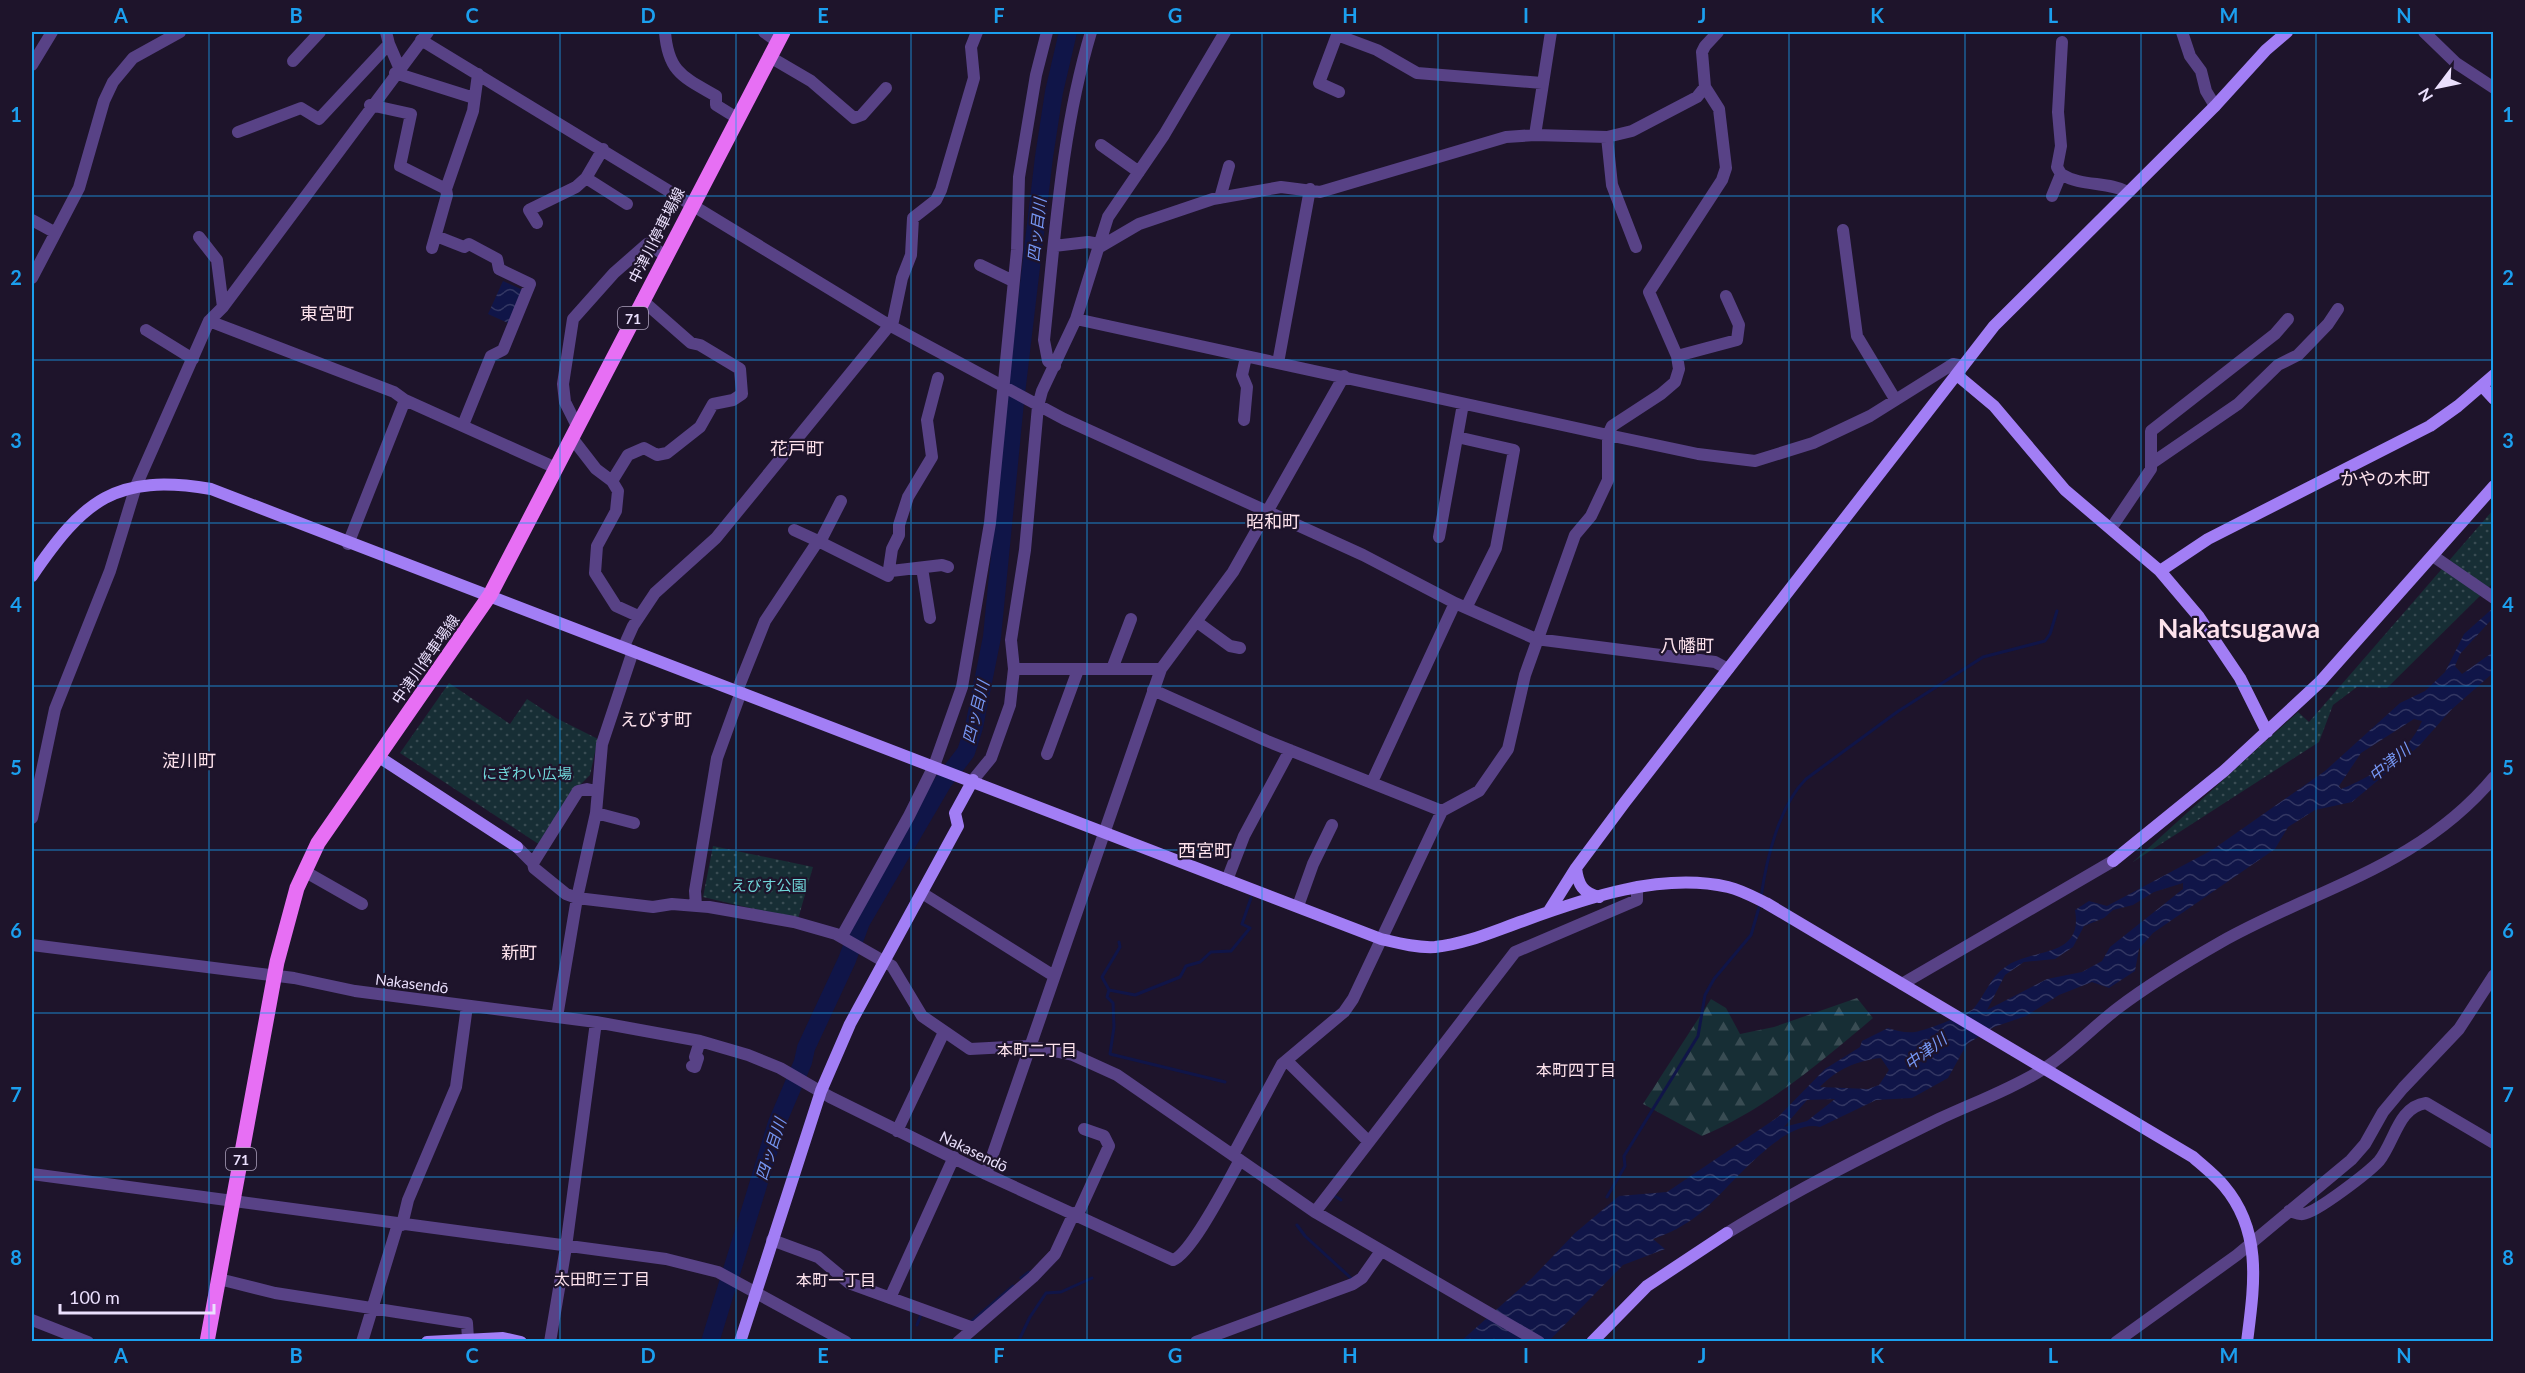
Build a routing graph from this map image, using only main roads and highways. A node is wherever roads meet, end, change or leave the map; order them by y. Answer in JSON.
{"nodes":[{"id":1,"x":780,"y":37,"type":"edge"},
{"id":2,"x":207,"y":1341,"type":"edge"}],
"edges":[{"from":1,"to":2,"type":"main road","name":"中津川停車場線","number":"71"}]}
